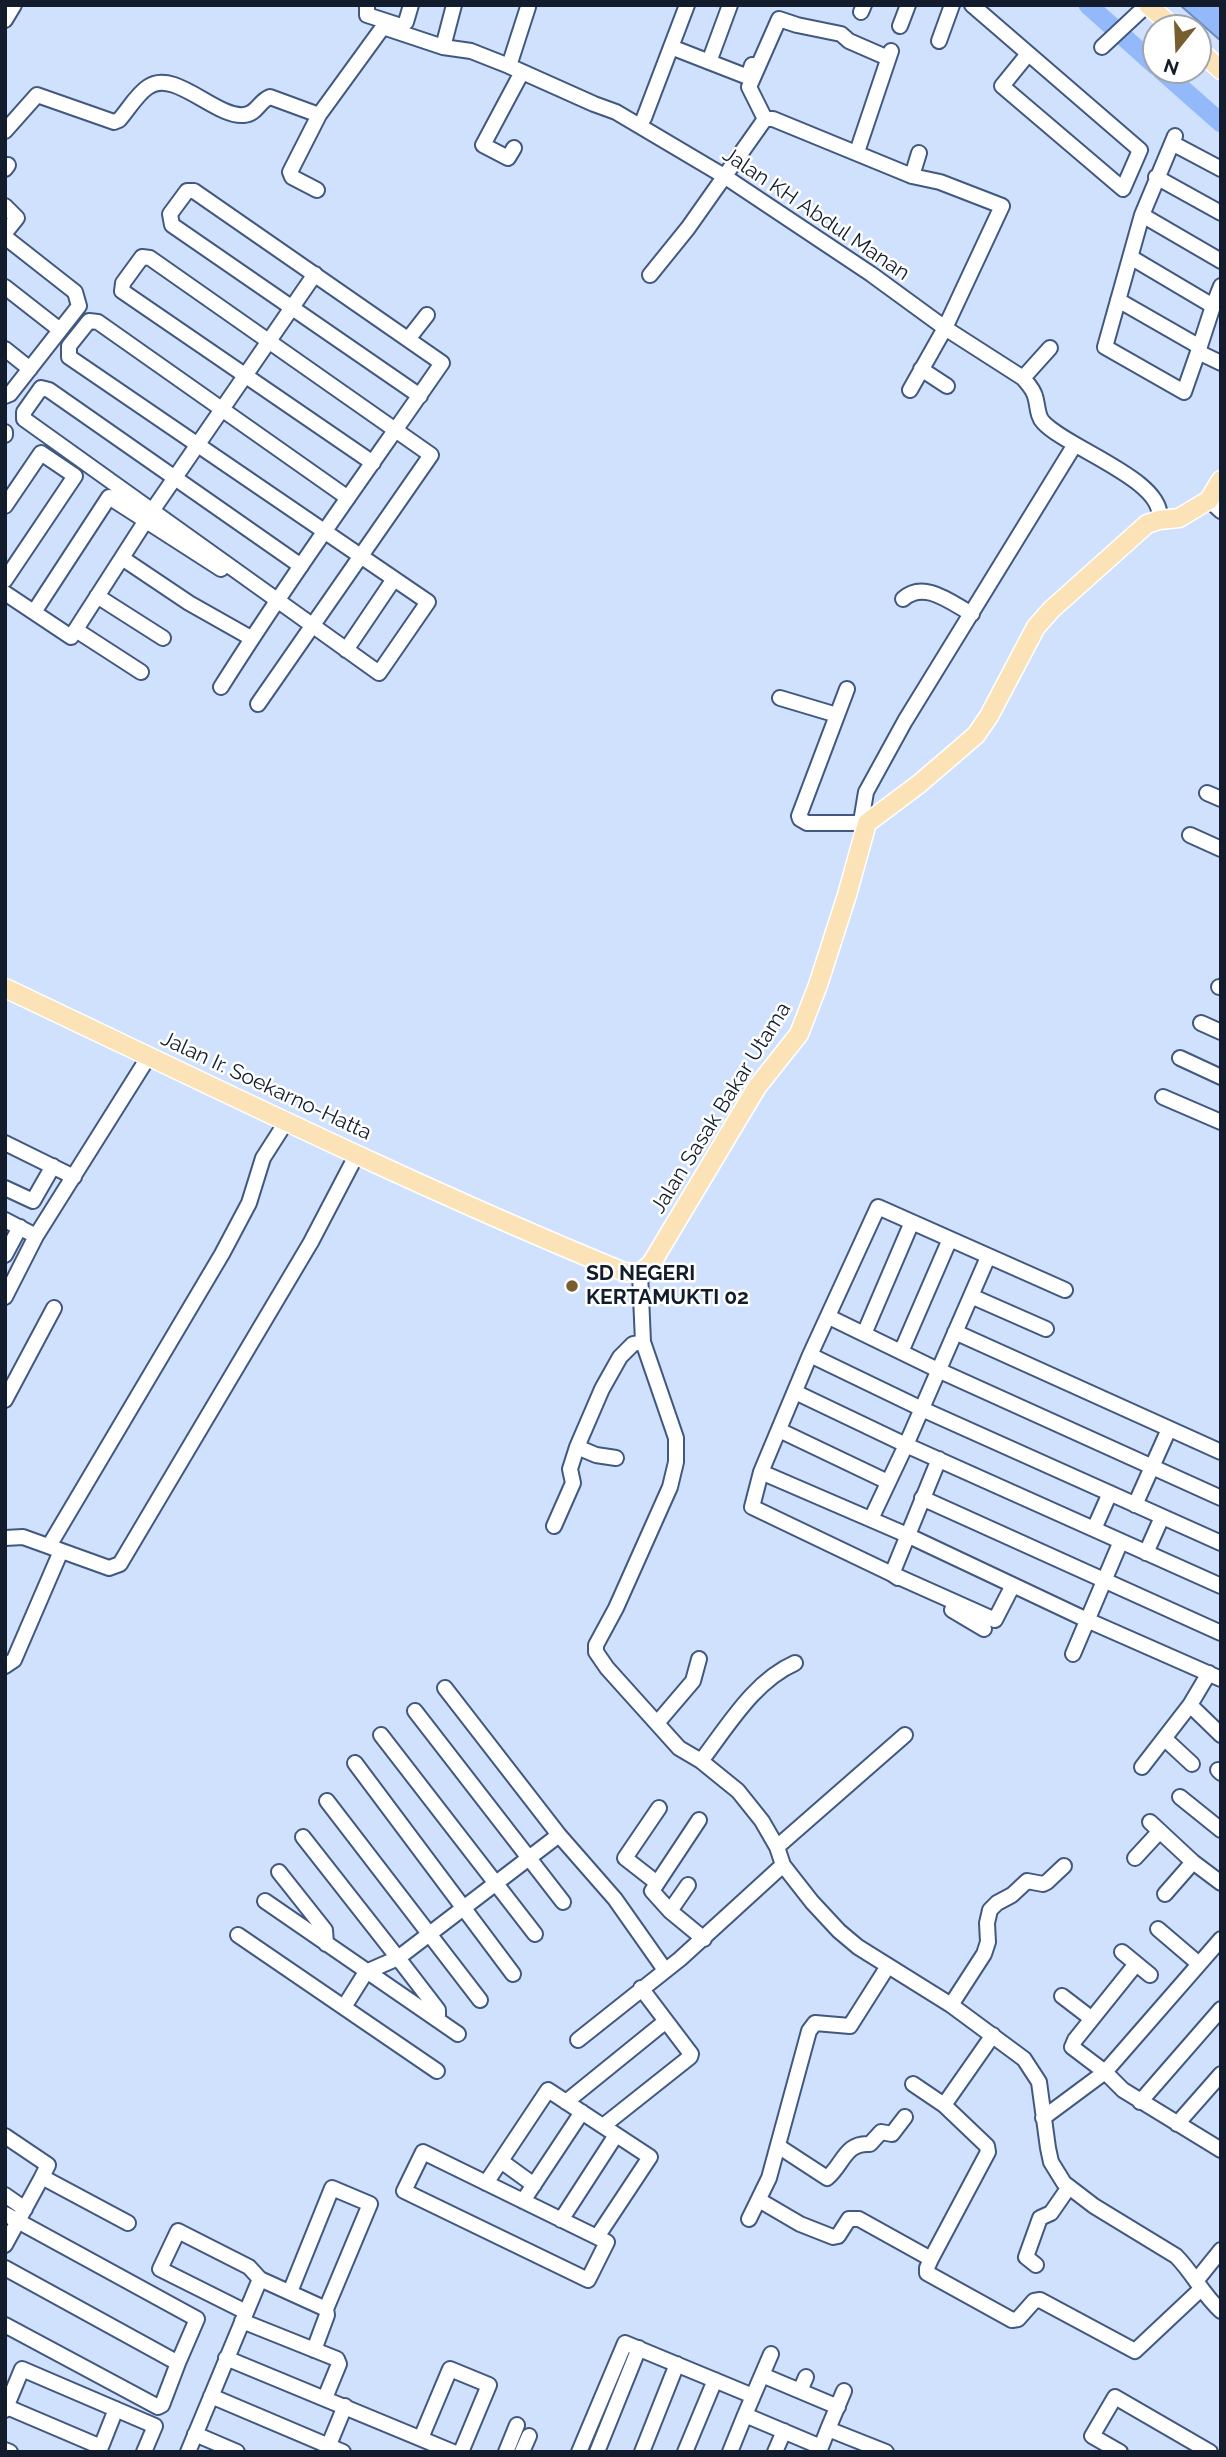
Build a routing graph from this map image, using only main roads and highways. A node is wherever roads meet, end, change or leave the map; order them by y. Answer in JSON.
{"nodes":[{"id":1,"x":1221,"y":480,"type":"edge"},
{"id":2,"x":1215,"y":505,"type":"edge"},
{"id":3,"x":5,"y":988,"type":"edge"},
{"id":4,"x":516,"y":1226,"type":"joint"}],
"edges":[{"from":1,"to":2,"type":"main road"},
{"from":2,"to":4,"type":"main road","name":"Jalan Sasak Bakar Utama"},
{"from":3,"to":4,"type":"main road","name":"Jalan Ir. Soekarno-Hatta"}]}
